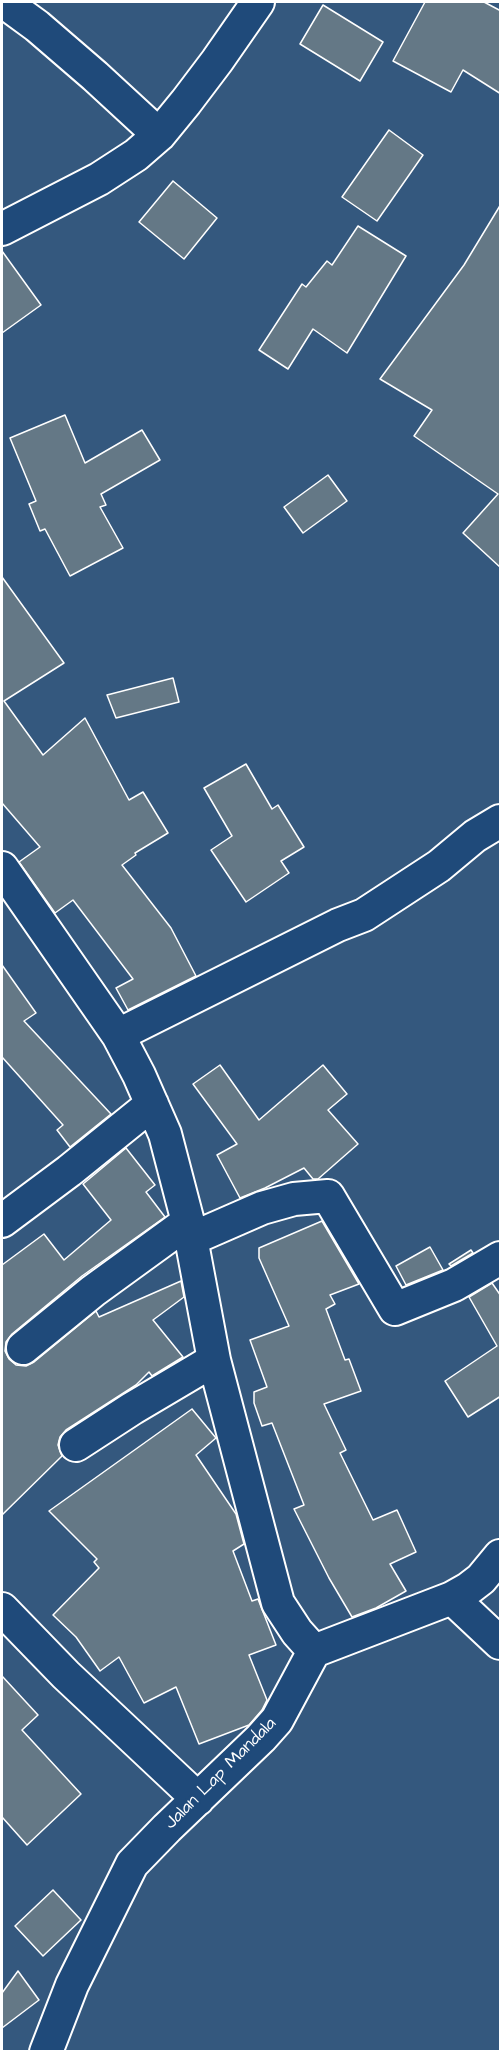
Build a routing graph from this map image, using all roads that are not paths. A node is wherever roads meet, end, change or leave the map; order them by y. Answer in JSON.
{"nodes":[{"id":1,"x":4,"y":2,"type":"edge"},
{"id":2,"x":258,"y":2,"type":"edge"},
{"id":3,"x":159,"y":135,"type":"junction"},
{"id":4,"x":2,"y":229,"type":"edge"},
{"id":5,"x":501,"y":821,"type":"edge"},
{"id":6,"x":2,"y":868,"type":"edge"},
{"id":7,"x":118,"y":1035,"type":"junction"},
{"id":8,"x":152,"y":1104,"type":"junction"},
{"id":9,"x":2,"y":1221,"type":"edge"},
{"id":10,"x":190,"y":1231,"type":"junction"},
{"id":11,"x":501,"y":1258,"type":"edge"},
{"id":12,"x":23,"y":1348,"type":"dead end"},
{"id":13,"x":214,"y":1360,"type":"junction"},
{"id":14,"x":76,"y":1445,"type":"dead end"},
{"id":15,"x":501,"y":1556,"type":"edge"},
{"id":16,"x":452,"y":1598,"type":"junction"},
{"id":17,"x":2,"y":1609,"type":"edge"},
{"id":18,"x":501,"y":1643,"type":"edge"},
{"id":19,"x":315,"y":1651,"type":"junction"},
{"id":20,"x":198,"y":1799,"type":"junction"},
{"id":21,"x":46,"y":2052,"type":"edge"}],
"edges":[{"from":1,"to":3,"type":"street"},
{"from":2,"to":3,"type":"street"},
{"from":3,"to":4,"type":"street"},
{"from":5,"to":7,"type":"street"},
{"from":6,"to":7,"type":"street"},
{"from":7,"to":8,"type":"street"},
{"from":8,"to":9,"type":"street"},
{"from":8,"to":10,"type":"street"},
{"from":10,"to":11,"type":"street"},
{"from":10,"to":12,"type":"street"},
{"from":10,"to":13,"type":"street"},
{"from":13,"to":14,"type":"street"},
{"from":13,"to":19,"type":"street"},
{"from":15,"to":16,"type":"street"},
{"from":16,"to":18,"type":"street"},
{"from":16,"to":19,"type":"street"},
{"from":17,"to":20,"type":"street"},
{"from":19,"to":20,"type":"street","name":"Jalan Lap Mandala"},
{"from":20,"to":21,"type":"street","name":"Jalan Lap Mandala"}]}
